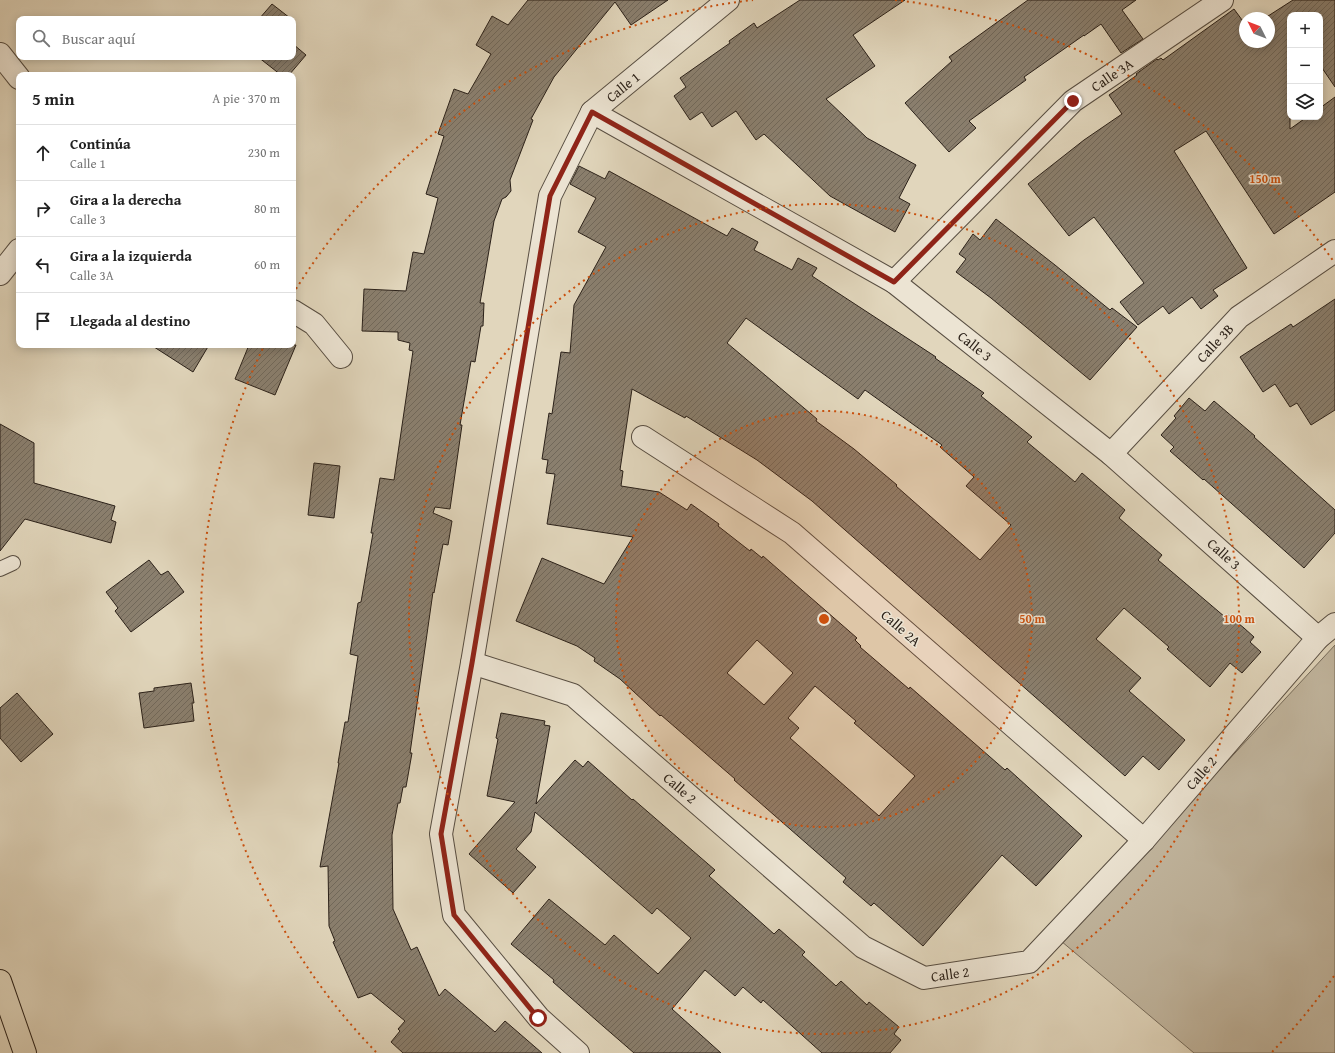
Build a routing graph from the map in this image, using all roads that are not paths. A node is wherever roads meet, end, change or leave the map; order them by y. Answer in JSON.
{"nodes":[{"id":1,"x":728,"y":0,"type":"edge"},
{"id":2,"x":1222,"y":0,"type":"edge"},
{"id":3,"x":0,"y":54,"type":"edge"},
{"id":4,"x":16,"y":74,"type":"edge"},
{"id":5,"x":592,"y":112,"type":"junction"},
{"id":6,"x":1335,"y":251,"type":"edge"},
{"id":7,"x":16,"y":254,"type":"edge"},
{"id":8,"x":0,"y":274,"type":"edge"},
{"id":9,"x":894,"y":282,"type":"junction"},
{"id":10,"x":296,"y":313,"type":"edge"},
{"id":11,"x":341,"y":357,"type":"dead end"},
{"id":12,"x":643,"y":437,"type":"dead end"},
{"id":13,"x":1111,"y":454,"type":"junction"},
{"id":14,"x":1335,"y":624,"type":"edge"},
{"id":15,"x":1318,"y":638,"type":"junction"},
{"id":16,"x":472,"y":663,"type":"junction"},
{"id":17,"x":1144,"y":840,"type":"junction"},
{"id":18,"x":0,"y":981,"type":"edge"},
{"id":19,"x":25,"y":1053,"type":"edge"},
{"id":20,"x":578,"y":1053,"type":"edge"}],
"edges":[{"from":1,"to":5,"type":"street","name":"Calle 1"},
{"from":2,"to":9,"type":"street","name":"Calle 3A"},
{"from":3,"to":4,"type":"street"},
{"from":5,"to":9,"type":"street","name":"Calle 3"},
{"from":5,"to":16,"type":"street","name":"Calle 1"},
{"from":6,"to":13,"type":"street","name":"Calle 3B"},
{"from":7,"to":8,"type":"street"},
{"from":9,"to":13,"type":"street","name":"Calle 3"},
{"from":10,"to":11,"type":"street"},
{"from":12,"to":17,"type":"street","name":"Calle 2A"},
{"from":13,"to":15,"type":"street","name":"Calle 3"},
{"from":14,"to":15,"type":"street","name":"Calle 2"},
{"from":15,"to":17,"type":"street","name":"Calle 2"},
{"from":16,"to":17,"type":"street","name":"Calle 2"},
{"from":16,"to":20,"type":"street","name":"Calle 1"},
{"from":18,"to":19,"type":"highway"}]}
